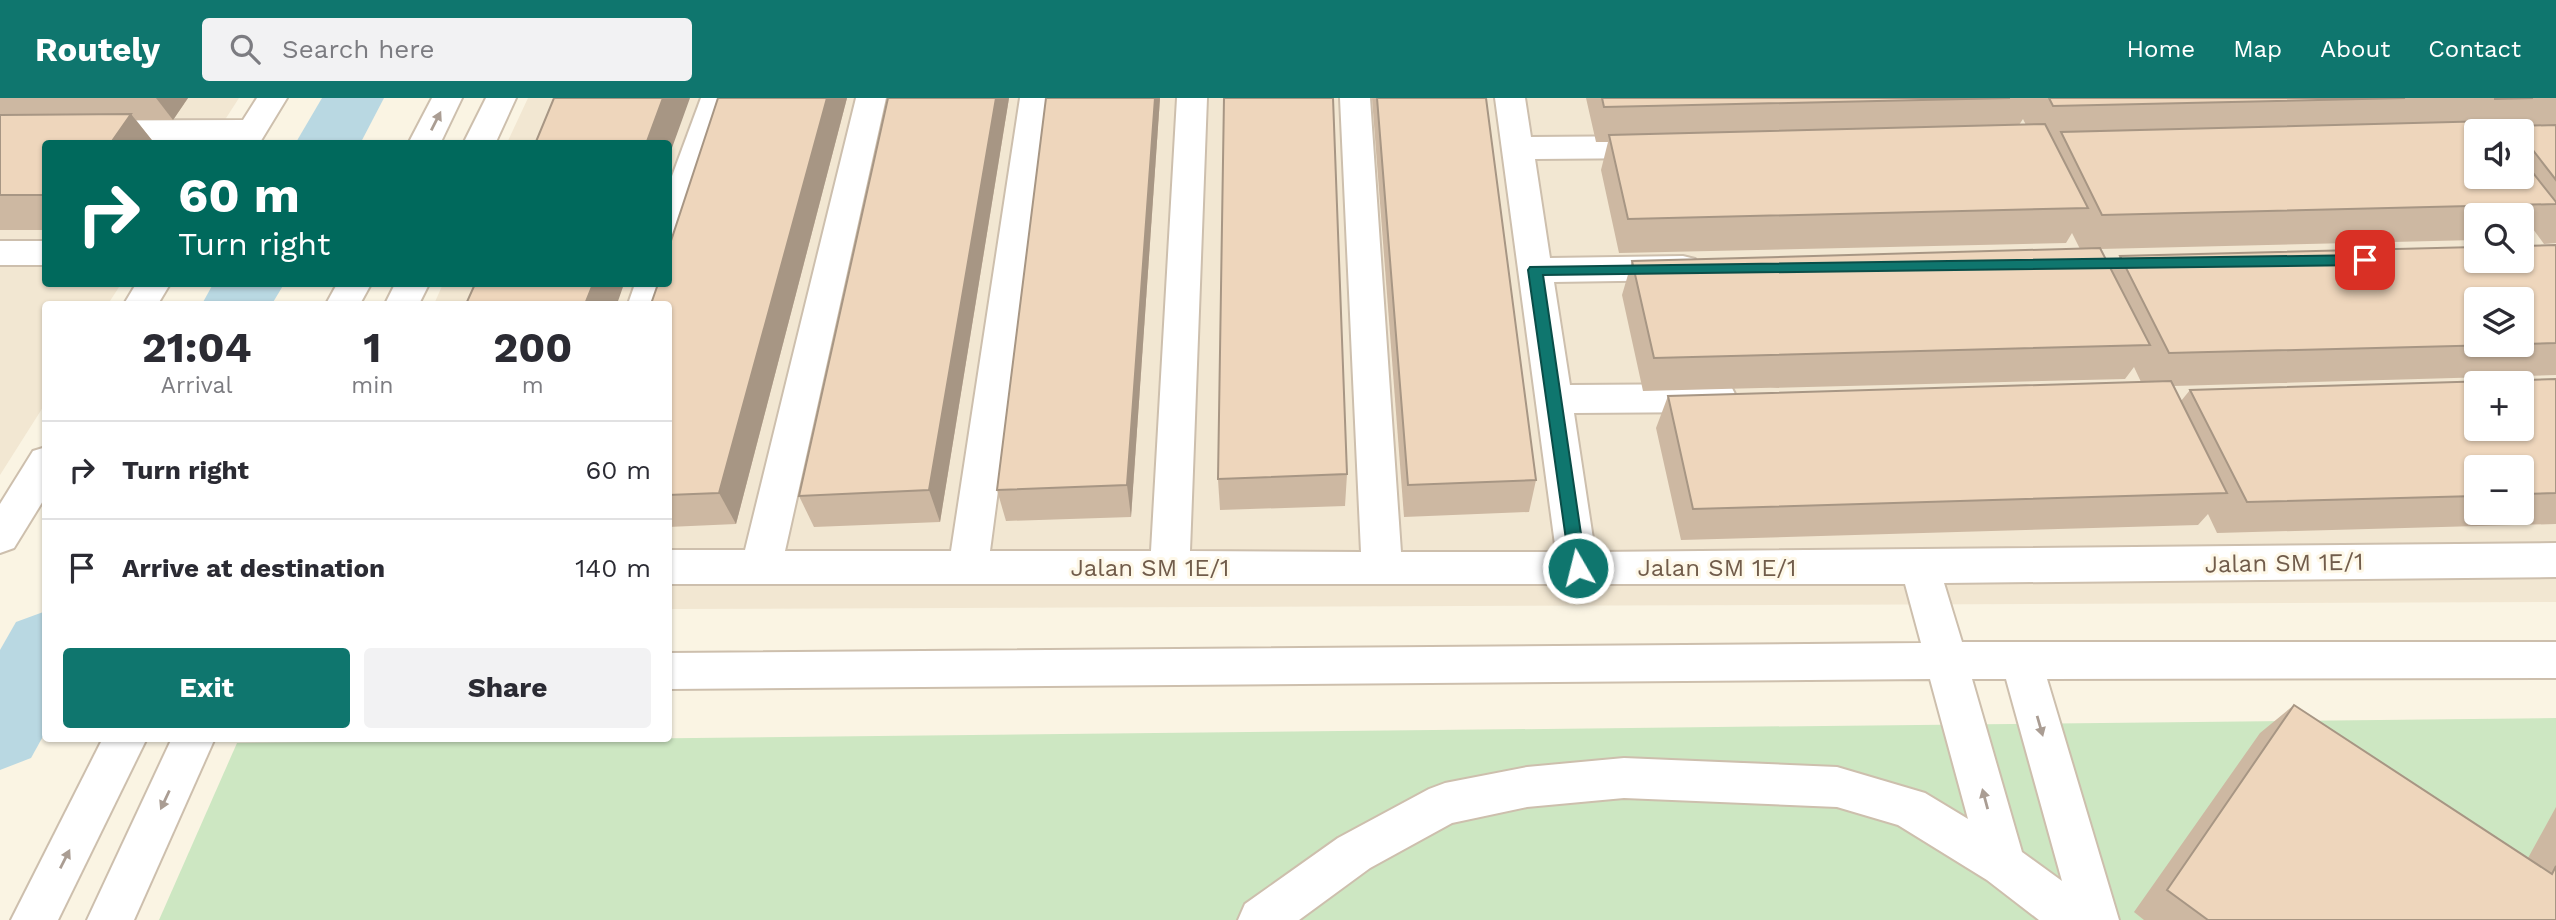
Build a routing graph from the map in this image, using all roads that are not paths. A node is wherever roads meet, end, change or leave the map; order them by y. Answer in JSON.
{"nodes":[{"id":1,"x":272,"y":98,"type":"edge"},
{"id":2,"x":447,"y":98,"type":"edge"},
{"id":3,"x":501,"y":98,"type":"edge"},
{"id":4,"x":716,"y":98,"type":"edge"},
{"id":5,"x":871,"y":98,"type":"edge"},
{"id":6,"x":1035,"y":98,"type":"edge"},
{"id":7,"x":1192,"y":98,"type":"edge"},
{"id":8,"x":1355,"y":98,"type":"edge"},
{"id":9,"x":1510,"y":98,"type":"edge"},
{"id":10,"x":0,"y":131,"type":"edge"},
{"id":11,"x":247,"y":137,"type":"edge"},
{"id":12,"x":426,"y":140,"type":"edge"},
{"id":13,"x":481,"y":140,"type":"edge"},
{"id":14,"x":1685,"y":147,"type":"edge"},
{"id":15,"x":1518,"y":148,"type":"junction"},
{"id":16,"x":672,"y":224,"type":"edge"},
{"id":17,"x":42,"y":253,"type":"edge"},
{"id":18,"x":2,"y":256,"type":"edge"},
{"id":19,"x":1715,"y":268,"type":"edge"},
{"id":20,"x":1535,"y":270,"type":"junction"},
{"id":21,"x":1749,"y":398,"type":"edge"},
{"id":22,"x":1553,"y":399,"type":"junction"},
{"id":23,"x":42,"y":469,"type":"edge"},
{"id":24,"x":0,"y":537,"type":"edge"},
{"id":25,"x":2556,"y":560,"type":"edge"},
{"id":26,"x":672,"y":567,"type":"edge"},
{"id":27,"x":761,"y":567,"type":"junction"},
{"id":28,"x":1920,"y":567,"type":"junction"},
{"id":29,"x":968,"y":568,"type":"junction"},
{"id":30,"x":1170,"y":568,"type":"junction"},
{"id":31,"x":1382,"y":568,"type":"junction"},
{"id":32,"x":1578,"y":568,"type":"junction"},
{"id":33,"x":1948,"y":660,"type":"junction"},
{"id":34,"x":2021,"y":660,"type":"junction"},
{"id":35,"x":2556,"y":660,"type":"edge"},
{"id":36,"x":672,"y":671,"type":"edge"},
{"id":37,"x":123,"y":742,"type":"edge"},
{"id":38,"x":192,"y":742,"type":"edge"},
{"id":39,"x":2003,"y":865,"type":"junction"},
{"id":40,"x":34,"y":920,"type":"edge"},
{"id":41,"x":110,"y":920,"type":"edge"},
{"id":42,"x":1261,"y":920,"type":"edge"},
{"id":43,"x":2077,"y":920,"type":"edge"},
{"id":44,"x":2096,"y":920,"type":"edge"}],
"edges":[{"from":1,"to":11,"type":"street"},
{"from":12,"to":2,"type":"street","one_way":true},
{"from":3,"to":13,"type":"street"},
{"from":4,"to":16,"type":"street"},
{"from":5,"to":27,"type":"street"},
{"from":6,"to":29,"type":"street"},
{"from":7,"to":30,"type":"street"},
{"from":8,"to":31,"type":"street"},
{"from":9,"to":15,"type":"street"},
{"from":10,"to":11,"type":"street"},
{"from":14,"to":15,"type":"street"},
{"from":15,"to":20,"type":"street"},
{"from":17,"to":18,"type":"street"},
{"from":19,"to":20,"type":"street"},
{"from":20,"to":22,"type":"street"},
{"from":21,"to":22,"type":"street"},
{"from":22,"to":32,"type":"street"},
{"from":23,"to":24,"type":"street"},
{"from":25,"to":28,"type":"street","name":"Jalan SM 1E/1"},
{"from":26,"to":27,"type":"street","name":"Jalan SM 1E/1"},
{"from":27,"to":29,"type":"street","name":"Jalan SM 1E/1"},
{"from":28,"to":32,"type":"street","name":"Jalan SM 1E/1"},
{"from":28,"to":33,"type":"street"},
{"from":29,"to":30,"type":"street","name":"Jalan SM 1E/1"},
{"from":30,"to":31,"type":"street","name":"Jalan SM 1E/1"},
{"from":31,"to":32,"type":"street","name":"Jalan SM 1E/1"},
{"from":33,"to":34,"type":"street"},
{"from":33,"to":36,"type":"street"},
{"from":39,"to":33,"type":"street","one_way":true},
{"from":34,"to":35,"type":"street"},
{"from":34,"to":44,"type":"street","one_way":true},
{"from":40,"to":37,"type":"street","one_way":true},
{"from":38,"to":41,"type":"street","one_way":true},
{"from":39,"to":42,"type":"street"},
{"from":39,"to":43,"type":"street"}]}
